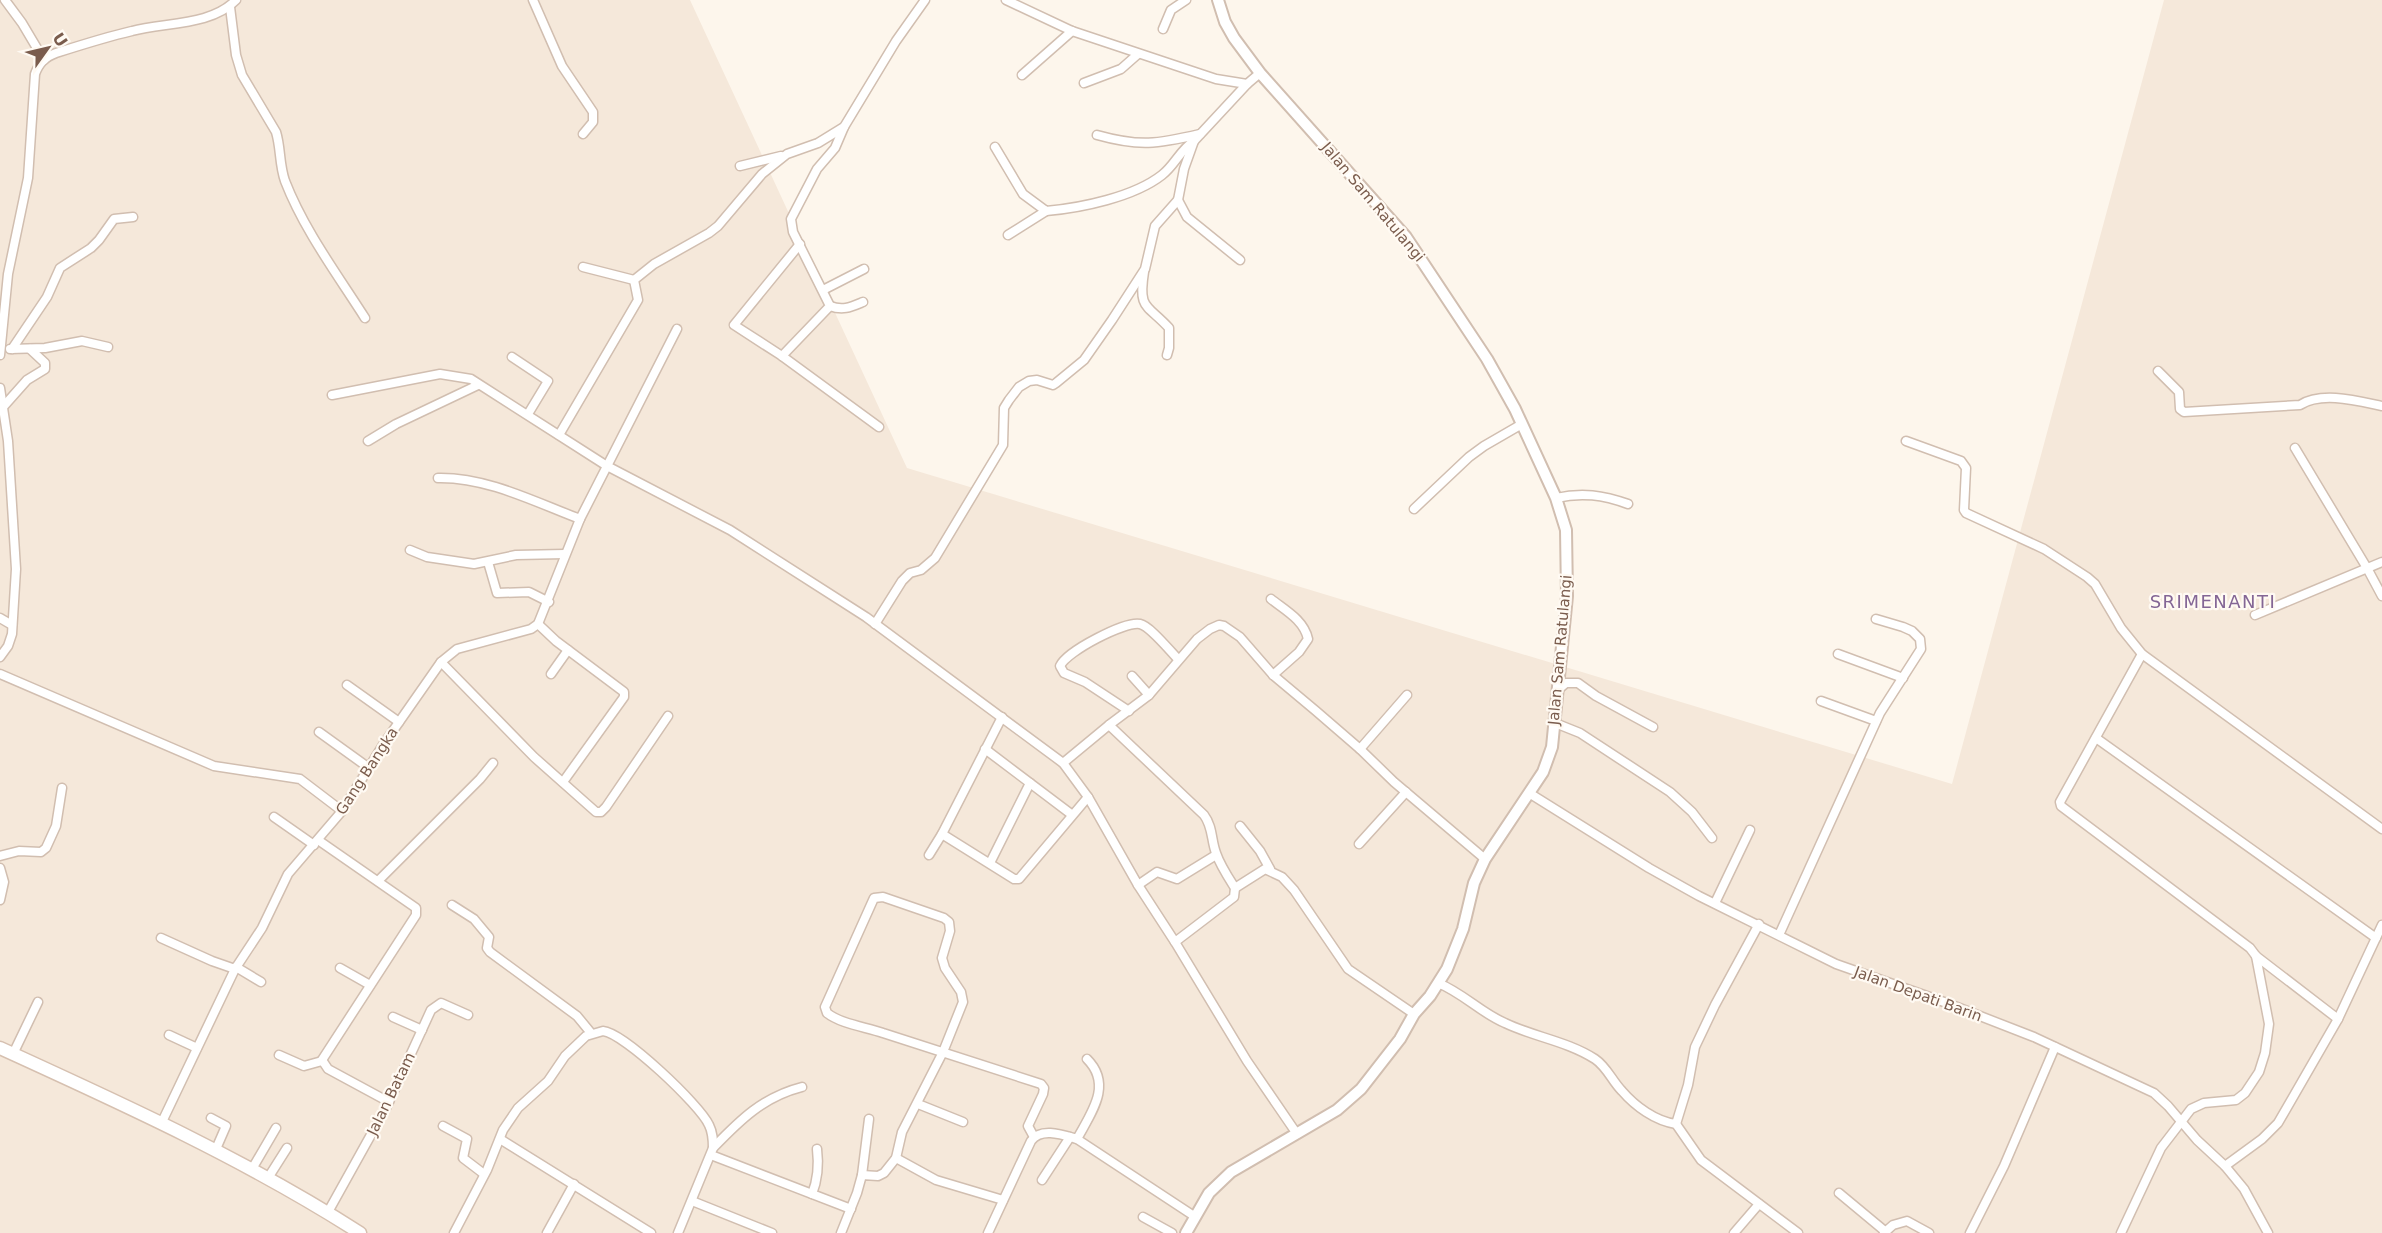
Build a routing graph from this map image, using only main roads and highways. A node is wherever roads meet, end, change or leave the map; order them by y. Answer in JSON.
{"nodes":[{"id":1,"x":0,"y":1048,"type":"edge"},
{"id":2,"x":360,"y":1233,"type":"edge"}],
"edges":[{"from":1,"to":2,"type":"main road"}]}
